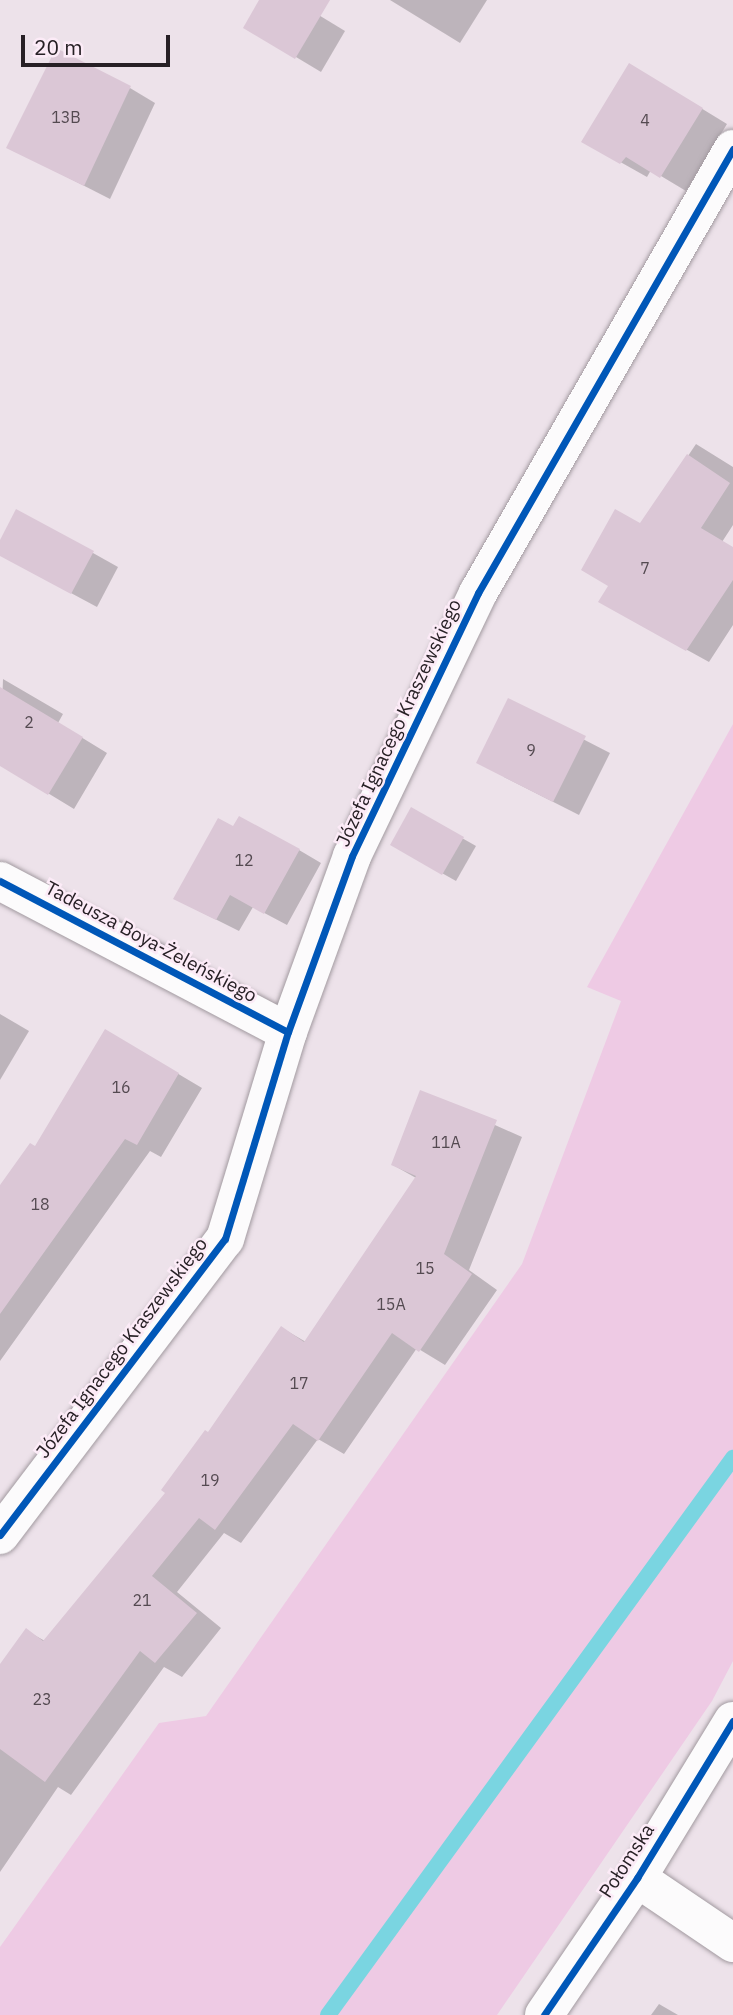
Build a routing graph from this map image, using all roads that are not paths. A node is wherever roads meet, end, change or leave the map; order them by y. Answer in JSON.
{"nodes":[{"id":1,"x":733,"y":149,"type":"edge"},
{"id":2,"x":0,"y":881,"type":"edge"},
{"id":3,"x":288,"y":1032,"type":"junction"},
{"id":4,"x":0,"y":1535,"type":"edge"},
{"id":5,"x":733,"y":1721,"type":"edge"},
{"id":6,"x":637,"y":1878,"type":"junction"},
{"id":7,"x":733,"y":1943,"type":"edge"},
{"id":8,"x":544,"y":2015,"type":"edge"}],
"edges":[{"from":1,"to":3,"type":"street","name":"Józefa Ignacego Kraszewskiego"},
{"from":2,"to":3,"type":"street","name":"Tadeusza Boya-Żeleńskiego"},
{"from":3,"to":4,"type":"street","name":"Józefa Ignacego Kraszewskiego"},
{"from":5,"to":6,"type":"street","name":"Połomska"},
{"from":6,"to":7,"type":"street"},
{"from":6,"to":8,"type":"street","name":"Połomska"}]}
